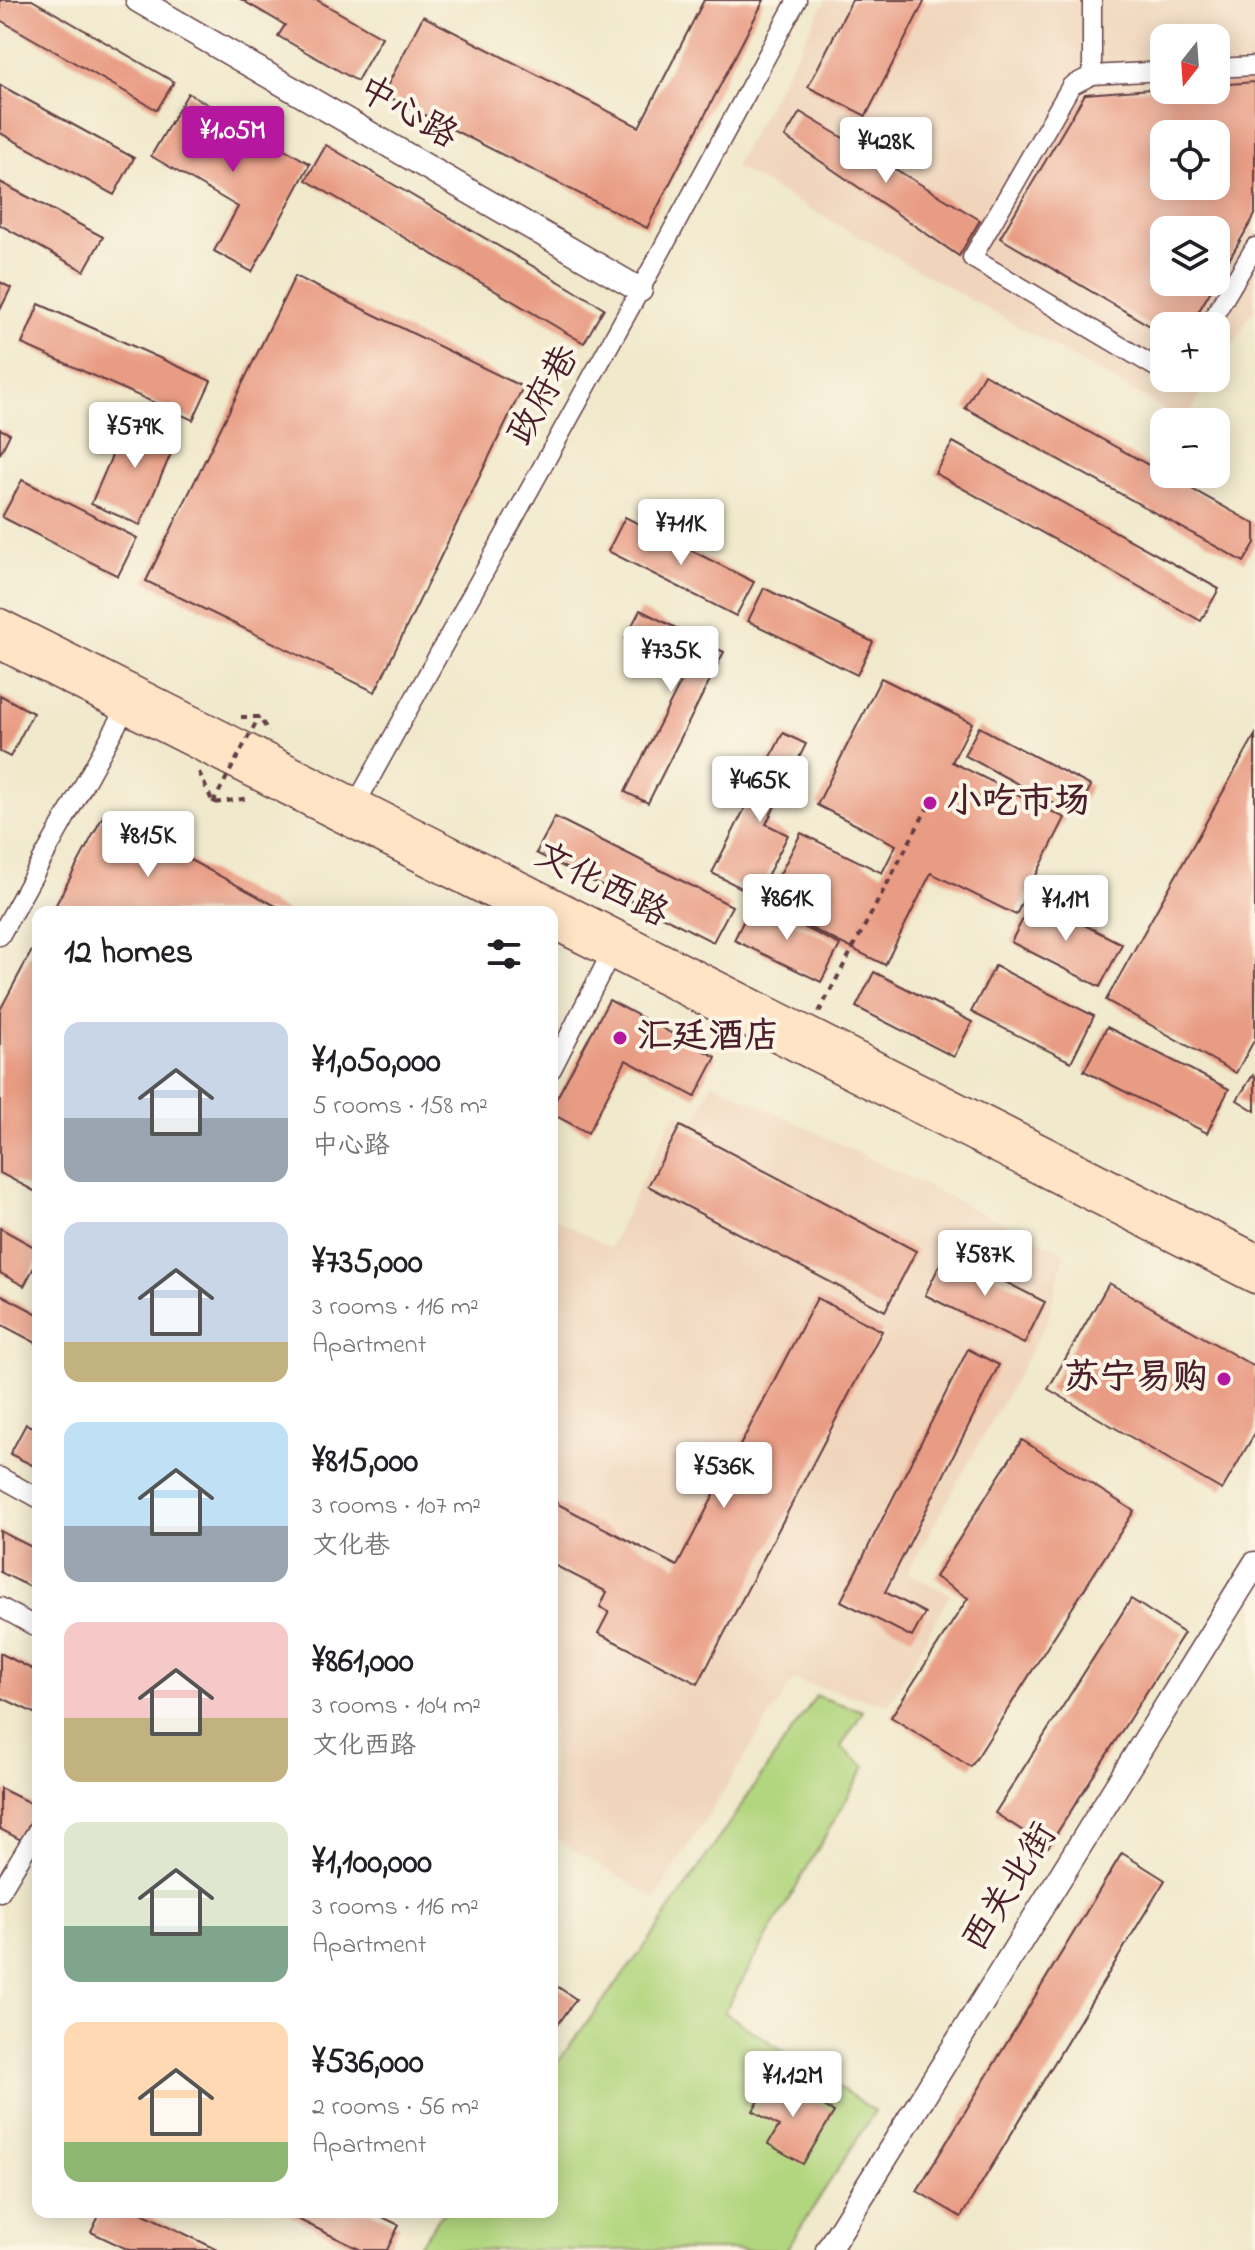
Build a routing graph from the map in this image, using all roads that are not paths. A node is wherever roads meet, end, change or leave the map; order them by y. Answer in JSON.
{"nodes":[{"id":1,"x":138,"y":0,"type":"edge"},
{"id":2,"x":797,"y":0,"type":"edge"},
{"id":3,"x":1092,"y":0,"type":"edge"},
{"id":4,"x":1255,"y":66,"type":"edge"},
{"id":5,"x":1230,"y":67,"type":"edge"},
{"id":6,"x":1150,"y":72,"type":"edge"},
{"id":7,"x":1092,"y":75,"type":"junction"},
{"id":8,"x":1255,"y":247,"type":"edge"},
{"id":9,"x":640,"y":290,"type":"junction"},
{"id":10,"x":1216,"y":312,"type":"edge"},
{"id":11,"x":1150,"y":364,"type":"edge"},
{"id":12,"x":0,"y":622,"type":"edge"},
{"id":13,"x":0,"y":646,"type":"edge"},
{"id":14,"x":130,"y":700,"type":"junction"},
{"id":15,"x":351,"y":812,"type":"junction"},
{"id":16,"x":515,"y":906,"type":"edge"},
{"id":17,"x":548,"y":906,"type":"edge"},
{"id":18,"x":558,"y":911,"type":"edge"},
{"id":19,"x":558,"y":928,"type":"edge"},
{"id":20,"x":0,"y":936,"type":"edge"},
{"id":21,"x":610,"y":955,"type":"junction"},
{"id":22,"x":558,"y":1057,"type":"edge"},
{"id":23,"x":1255,"y":1256,"type":"edge"},
{"id":24,"x":1255,"y":1280,"type":"edge"},
{"id":25,"x":0,"y":1477,"type":"edge"},
{"id":26,"x":32,"y":1495,"type":"edge"},
{"id":27,"x":1255,"y":1564,"type":"edge"},
{"id":28,"x":0,"y":1607,"type":"edge"},
{"id":29,"x":32,"y":1625,"type":"edge"},
{"id":30,"x":32,"y":1839,"type":"edge"},
{"id":31,"x":0,"y":1892,"type":"edge"},
{"id":32,"x":828,"y":2250,"type":"edge"}],
"edges":[{"from":1,"to":9,"type":"street","name":"中心路"},
{"from":2,"to":9,"type":"street","name":"政府巷"},
{"from":3,"to":7,"type":"street"},
{"from":4,"to":5,"type":"street"},
{"from":6,"to":7,"type":"street"},
{"from":7,"to":11,"type":"street"},
{"from":8,"to":10,"type":"street"},
{"from":9,"to":15,"type":"street","name":"政府巷"},
{"from":12,"to":14,"type":"main road","name":"文化西路"},
{"from":13,"to":14,"type":"main road","name":"文化西路"},
{"from":14,"to":15,"type":"main road","name":"文化西路"},
{"from":14,"to":20,"type":"street"},
{"from":15,"to":16,"type":"main road","name":"文化西路"},
{"from":15,"to":17,"type":"main road","name":"文化西路"},
{"from":18,"to":23,"type":"main road","name":"文化西路"},
{"from":19,"to":21,"type":"main road","name":"文化西路"},
{"from":21,"to":22,"type":"street"},
{"from":21,"to":24,"type":"main road","name":"文化西路"},
{"from":25,"to":26,"type":"street"},
{"from":27,"to":32,"type":"street","name":"西关北街"},
{"from":28,"to":29,"type":"street"},
{"from":30,"to":31,"type":"street"}]}
